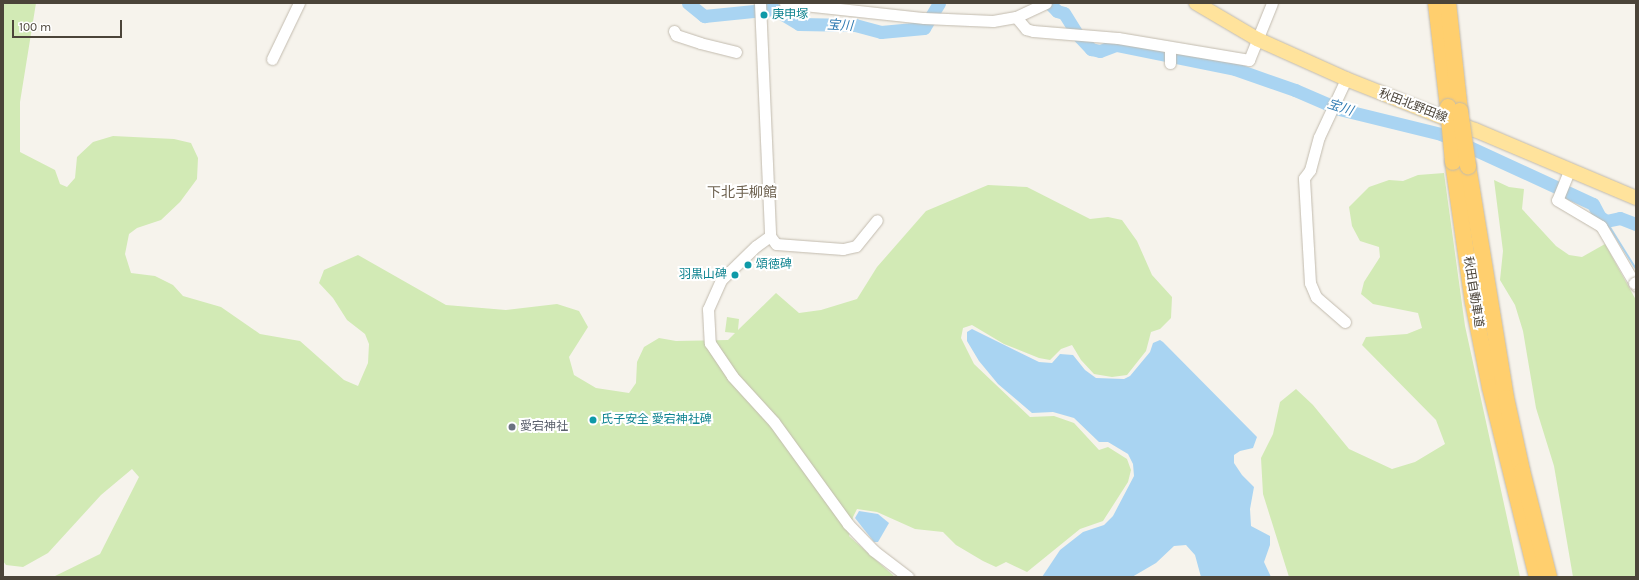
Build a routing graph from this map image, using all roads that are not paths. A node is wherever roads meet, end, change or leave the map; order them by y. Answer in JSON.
{"nodes":[{"id":1,"x":299,"y":3,"type":"edge"},
{"id":2,"x":785,"y":3,"type":"edge"},
{"id":3,"x":1196,"y":3,"type":"edge"},
{"id":4,"x":1272,"y":3,"type":"edge"},
{"id":5,"x":1436,"y":3,"type":"edge"},
{"id":6,"x":1448,"y":3,"type":"edge"},
{"id":7,"x":1042,"y":5,"type":"edge"},
{"id":8,"x":761,"y":6,"type":"edge"},
{"id":9,"x":874,"y":8,"type":"edge"},
{"id":10,"x":1016,"y":17,"type":"junction"},
{"id":11,"x":674,"y":31,"type":"dead end"},
{"id":12,"x":1257,"y":39,"type":"junction"},
{"id":13,"x":1170,"y":47,"type":"junction"},
{"id":14,"x":736,"y":52,"type":"dead end"},
{"id":15,"x":272,"y":59,"type":"dead end"},
{"id":16,"x":1170,"y":63,"type":"dead end"},
{"id":17,"x":1346,"y":79,"type":"junction"},
{"id":18,"x":1454,"y":109,"type":"junction"},
{"id":19,"x":1460,"y":164,"type":"junction"},
{"id":20,"x":1569,"y":171,"type":"junction"},
{"id":21,"x":1636,"y":198,"type":"edge"},
{"id":22,"x":877,"y":220,"type":"dead end"},
{"id":23,"x":770,"y":236,"type":"junction"},
{"id":24,"x":1635,"y":285,"type":"edge"},
{"id":25,"x":1345,"y":322,"type":"dead end"},
{"id":26,"x":908,"y":577,"type":"edge"},
{"id":27,"x":1537,"y":577,"type":"edge"},
{"id":28,"x":1550,"y":577,"type":"edge"}],
"edges":[{"from":1,"to":15,"type":"street"},
{"from":2,"to":9,"type":"street"},
{"from":3,"to":12,"type":"main road","name":"秋田北野田線"},
{"from":4,"to":12,"type":"street"},
{"from":5,"to":18,"type":"highway","name":"秋田自動車道"},
{"from":6,"to":18,"type":"highway","name":"秋田自動車道"},
{"from":7,"to":10,"type":"street"},
{"from":8,"to":23,"type":"street"},
{"from":9,"to":10,"type":"street"},
{"from":10,"to":13,"type":"street"},
{"from":11,"to":14,"type":"street"},
{"from":12,"to":13,"type":"street"},
{"from":12,"to":17,"type":"main road","name":"秋田北野田線"},
{"from":13,"to":16,"type":"street"},
{"from":17,"to":20,"type":"main road","name":"秋田北野田線"},
{"from":17,"to":25,"type":"street"},
{"from":18,"to":19,"type":"highway","name":"秋田自動車道","bridge":true},
{"from":19,"to":27,"type":"highway","name":"秋田自動車道"},
{"from":19,"to":28,"type":"highway","name":"秋田自動車道"},
{"from":20,"to":21,"type":"main road","name":"秋田北野田線"},
{"from":20,"to":24,"type":"street"},
{"from":22,"to":23,"type":"street"},
{"from":23,"to":26,"type":"street"}]}
